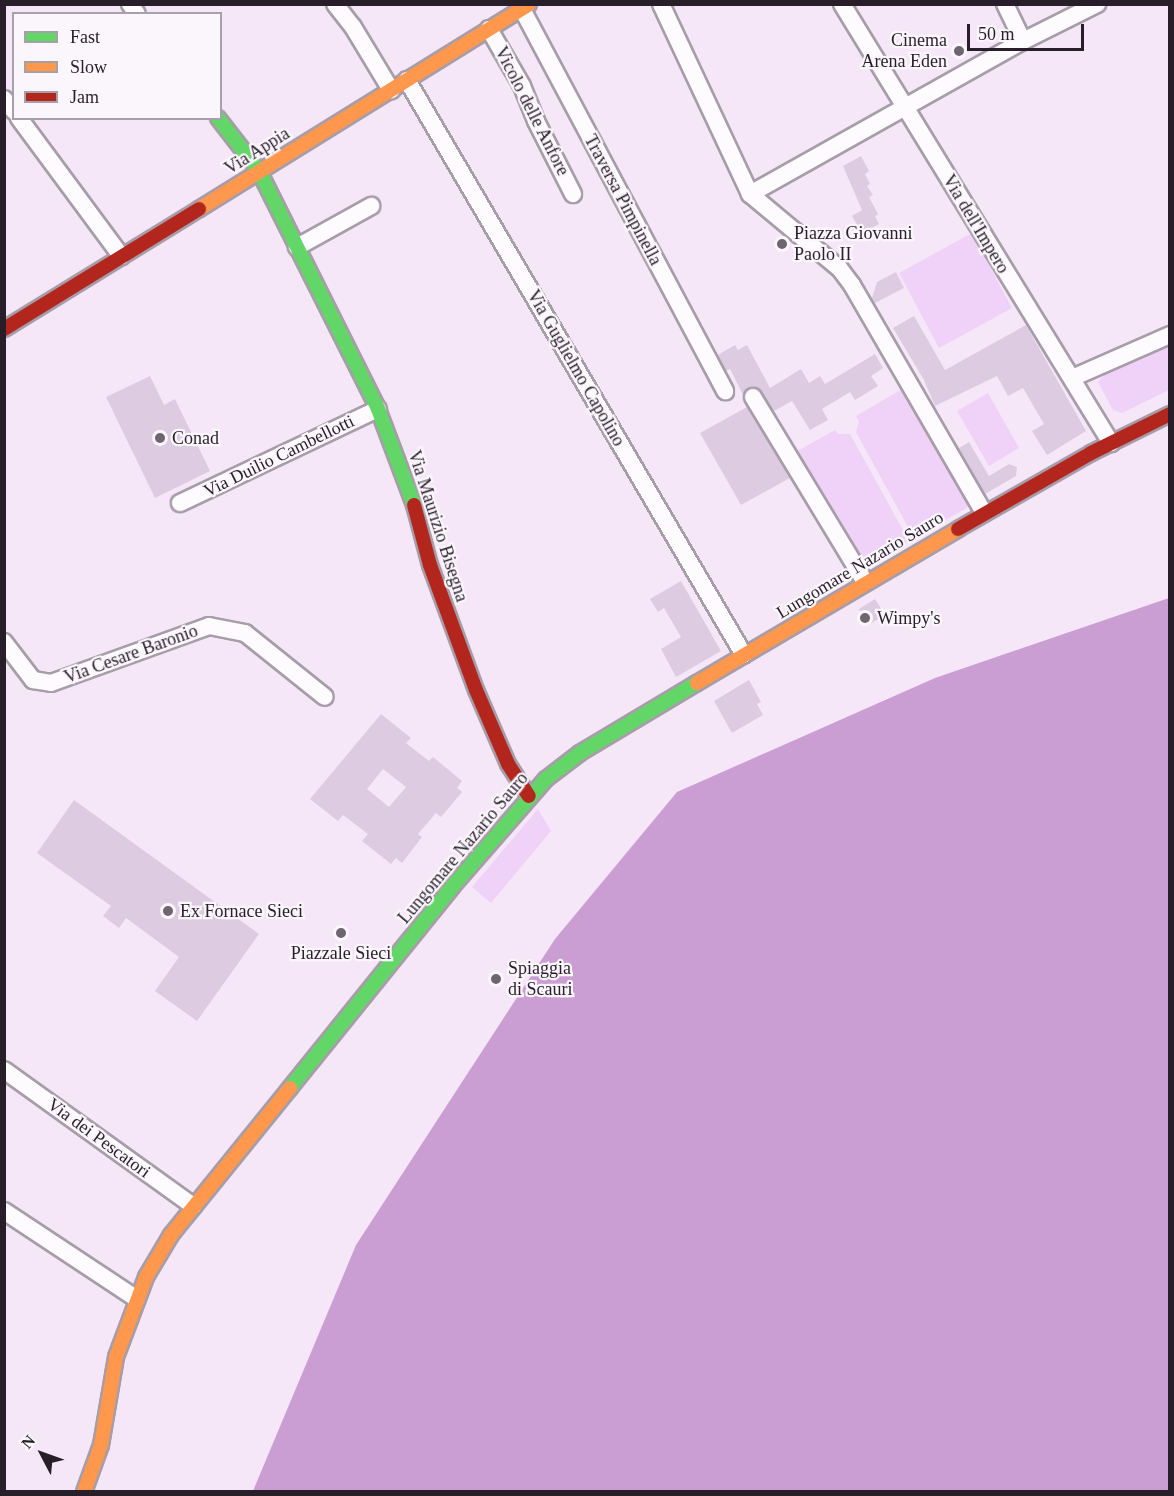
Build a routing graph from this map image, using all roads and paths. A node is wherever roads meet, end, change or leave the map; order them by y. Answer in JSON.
{"nodes":[{"id":1,"x":335,"y":4,"type":"edge"},
{"id":2,"x":661,"y":4,"type":"edge"},
{"id":3,"x":842,"y":4,"type":"edge"},
{"id":4,"x":1005,"y":4,"type":"edge"},
{"id":5,"x":1097,"y":4,"type":"edge"},
{"id":6,"x":526,"y":7,"type":"edge"},
{"id":7,"x":489,"y":29,"type":"junction"},
{"id":8,"x":1023,"y":41,"type":"junction"},
{"id":9,"x":407,"y":80,"type":"junction"},
{"id":10,"x":391,"y":90,"type":"junction"},
{"id":11,"x":905,"y":106,"type":"junction"},
{"id":12,"x":20,"y":120,"type":"edge"},
{"id":13,"x":220,"y":120,"type":"edge"},
{"id":14,"x":259,"y":171,"type":"junction"},
{"id":15,"x":573,"y":194,"type":"dead end"},
{"id":16,"x":750,"y":194,"type":"junction"},
{"id":17,"x":371,"y":206,"type":"dead end"},
{"id":18,"x":297,"y":247,"type":"junction"},
{"id":19,"x":121,"y":256,"type":"junction"},
{"id":20,"x":4,"y":329,"type":"edge"},
{"id":21,"x":1170,"y":335,"type":"edge"},
{"id":22,"x":1072,"y":378,"type":"junction"},
{"id":23,"x":725,"y":391,"type":"dead end"},
{"id":24,"x":753,"y":398,"type":"dead end"},
{"id":25,"x":378,"y":408,"type":"junction"},
{"id":26,"x":1170,"y":414,"type":"edge"},
{"id":27,"x":1111,"y":443,"type":"junction"},
{"id":28,"x":180,"y":503,"type":"dead end"},
{"id":29,"x":984,"y":513,"type":"junction"},
{"id":30,"x":865,"y":582,"type":"junction"},
{"id":31,"x":4,"y":642,"type":"edge"},
{"id":32,"x":744,"y":655,"type":"junction"},
{"id":33,"x":325,"y":697,"type":"dead end"},
{"id":34,"x":529,"y":796,"type":"junction"},
{"id":35,"x":4,"y":1070,"type":"edge"},
{"id":36,"x":193,"y":1206,"type":"junction"},
{"id":37,"x":4,"y":1211,"type":"edge"},
{"id":38,"x":137,"y":1299,"type":"junction"},
{"id":39,"x":84,"y":1491,"type":"edge"}],
"edges":[{"from":1,"to":10,"type":"street"},
{"from":2,"to":16,"type":"street"},
{"from":3,"to":11,"type":"street","name":"Via dell'Impero"},
{"from":4,"to":8,"type":"street"},
{"from":5,"to":8,"type":"street"},
{"from":6,"to":7,"type":"street","name":"Via Appia"},
{"from":6,"to":23,"type":"street","name":"Traversa Pimpinella"},
{"from":7,"to":9,"type":"street","name":"Via Appia"},
{"from":7,"to":15,"type":"street","name":"Vicolo delle Anfore"},
{"from":8,"to":11,"type":"street"},
{"from":9,"to":10,"type":"street","name":"Via Appia"},
{"from":9,"to":32,"type":"street","name":"Via Guglielmo Capolino"},
{"from":10,"to":14,"type":"street","name":"Via Appia"},
{"from":11,"to":16,"type":"street"},
{"from":11,"to":22,"type":"street","name":"Via dell'Impero"},
{"from":12,"to":19,"type":"street"},
{"from":13,"to":14,"type":"street","name":"Via Maurizio Bisegna"},
{"from":14,"to":18,"type":"street","name":"Via Maurizio Bisegna"},
{"from":14,"to":19,"type":"street","name":"Via Appia"},
{"from":16,"to":29,"type":"street"},
{"from":17,"to":18,"type":"street"},
{"from":18,"to":25,"type":"street","name":"Via Maurizio Bisegna"},
{"from":19,"to":20,"type":"street","name":"Via Appia"},
{"from":21,"to":22,"type":"street"},
{"from":22,"to":27,"type":"street","name":"Via dell'Impero"},
{"from":24,"to":30,"type":"street"},
{"from":25,"to":28,"type":"street","name":"Via Duilio Cambellotti"},
{"from":25,"to":34,"type":"street","name":"Via Maurizio Bisegna"},
{"from":26,"to":27,"type":"street","name":"Lungomare Nazario Sauro"},
{"from":27,"to":29,"type":"street","name":"Lungomare Nazario Sauro"},
{"from":29,"to":30,"type":"street","name":"Lungomare Nazario Sauro"},
{"from":30,"to":32,"type":"street","name":"Lungomare Nazario Sauro"},
{"from":31,"to":33,"type":"street","name":"Via Cesare Baronio"},
{"from":32,"to":34,"type":"street","name":"Lungomare Nazario Sauro"},
{"from":34,"to":36,"type":"street","name":"Lungomare Nazario Sauro"},
{"from":35,"to":36,"type":"street","name":"Via dei Pescatori"},
{"from":36,"to":38,"type":"street","name":"Lungomare Nazario Sauro"},
{"from":37,"to":38,"type":"street"},
{"from":38,"to":39,"type":"street","name":"Lungomare Nazario Sauro"}]}
